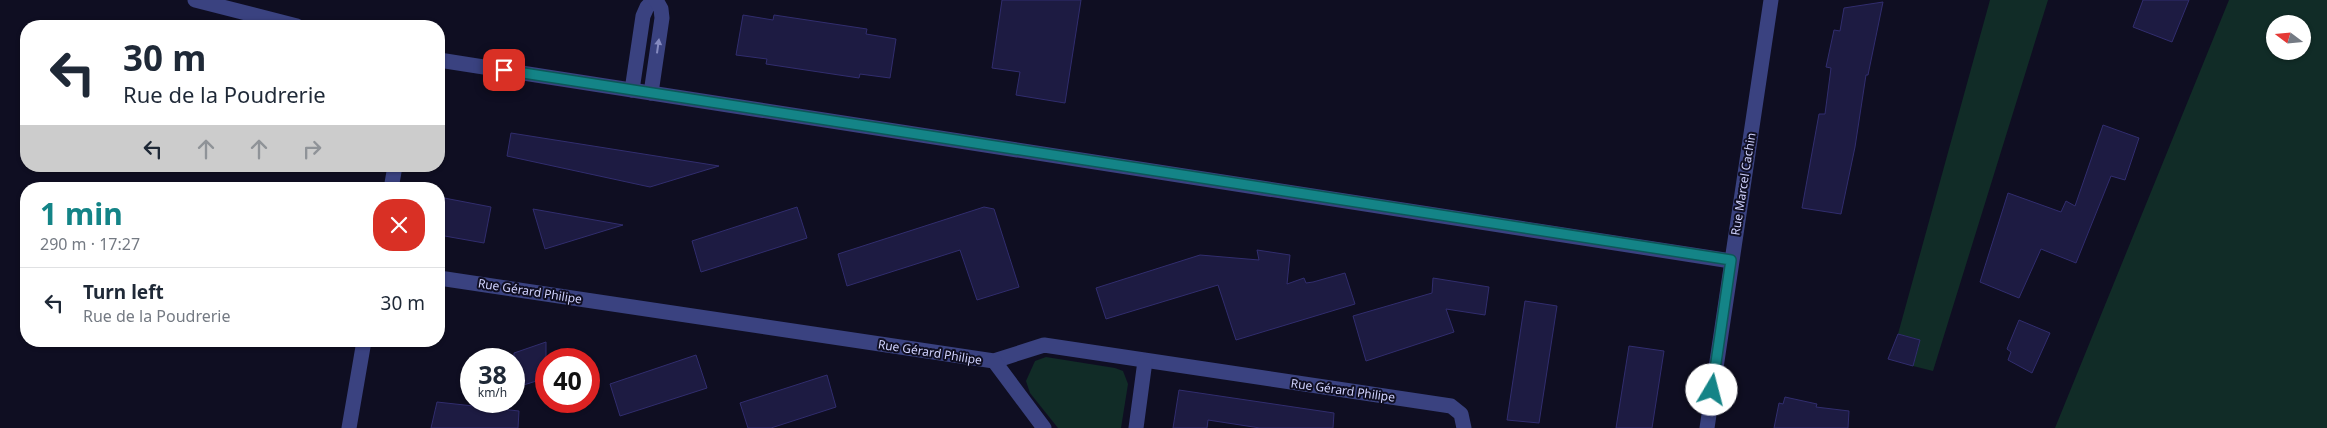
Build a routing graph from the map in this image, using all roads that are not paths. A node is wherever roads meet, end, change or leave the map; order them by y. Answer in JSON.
{"nodes":[{"id":1,"x":195,"y":0,"type":"edge"},
{"id":2,"x":655,"y":0,"type":"edge"},
{"id":3,"x":1771,"y":0,"type":"edge"},
{"id":4,"x":273,"y":20,"type":"edge"},
{"id":5,"x":445,"y":61,"type":"edge"},
{"id":6,"x":632,"y":90,"type":"junction"},
{"id":7,"x":651,"y":93,"type":"junction"},
{"id":8,"x":1731,"y":260,"type":"junction"},
{"id":9,"x":445,"y":279,"type":"edge"},
{"id":10,"x":363,"y":347,"type":"edge"},
{"id":11,"x":994,"y":361,"type":"junction"},
{"id":12,"x":1146,"y":361,"type":"junction"},
{"id":13,"x":348,"y":428,"type":"edge"},
{"id":14,"x":1044,"y":428,"type":"edge"},
{"id":15,"x":1136,"y":428,"type":"edge"},
{"id":16,"x":1464,"y":428,"type":"edge"},
{"id":17,"x":1707,"y":428,"type":"edge"}],
"edges":[{"from":1,"to":4,"type":"street"},
{"from":2,"to":6,"type":"street"},
{"from":7,"to":2,"type":"street","one_way":true},
{"from":3,"to":8,"type":"street","name":"Rue Marcel Cachin"},
{"from":5,"to":6,"type":"street"},
{"from":6,"to":7,"type":"street"},
{"from":7,"to":8,"type":"street"},
{"from":8,"to":17,"type":"street","name":"Rue Marcel Cachin"},
{"from":9,"to":11,"type":"street","name":"Rue Gérard Philipe"},
{"from":10,"to":13,"type":"street"},
{"from":11,"to":12,"type":"street","name":"Rue Gérard Philipe"},
{"from":11,"to":14,"type":"street"},
{"from":12,"to":15,"type":"street"},
{"from":12,"to":16,"type":"street","name":"Rue Gérard Philipe"}]}
